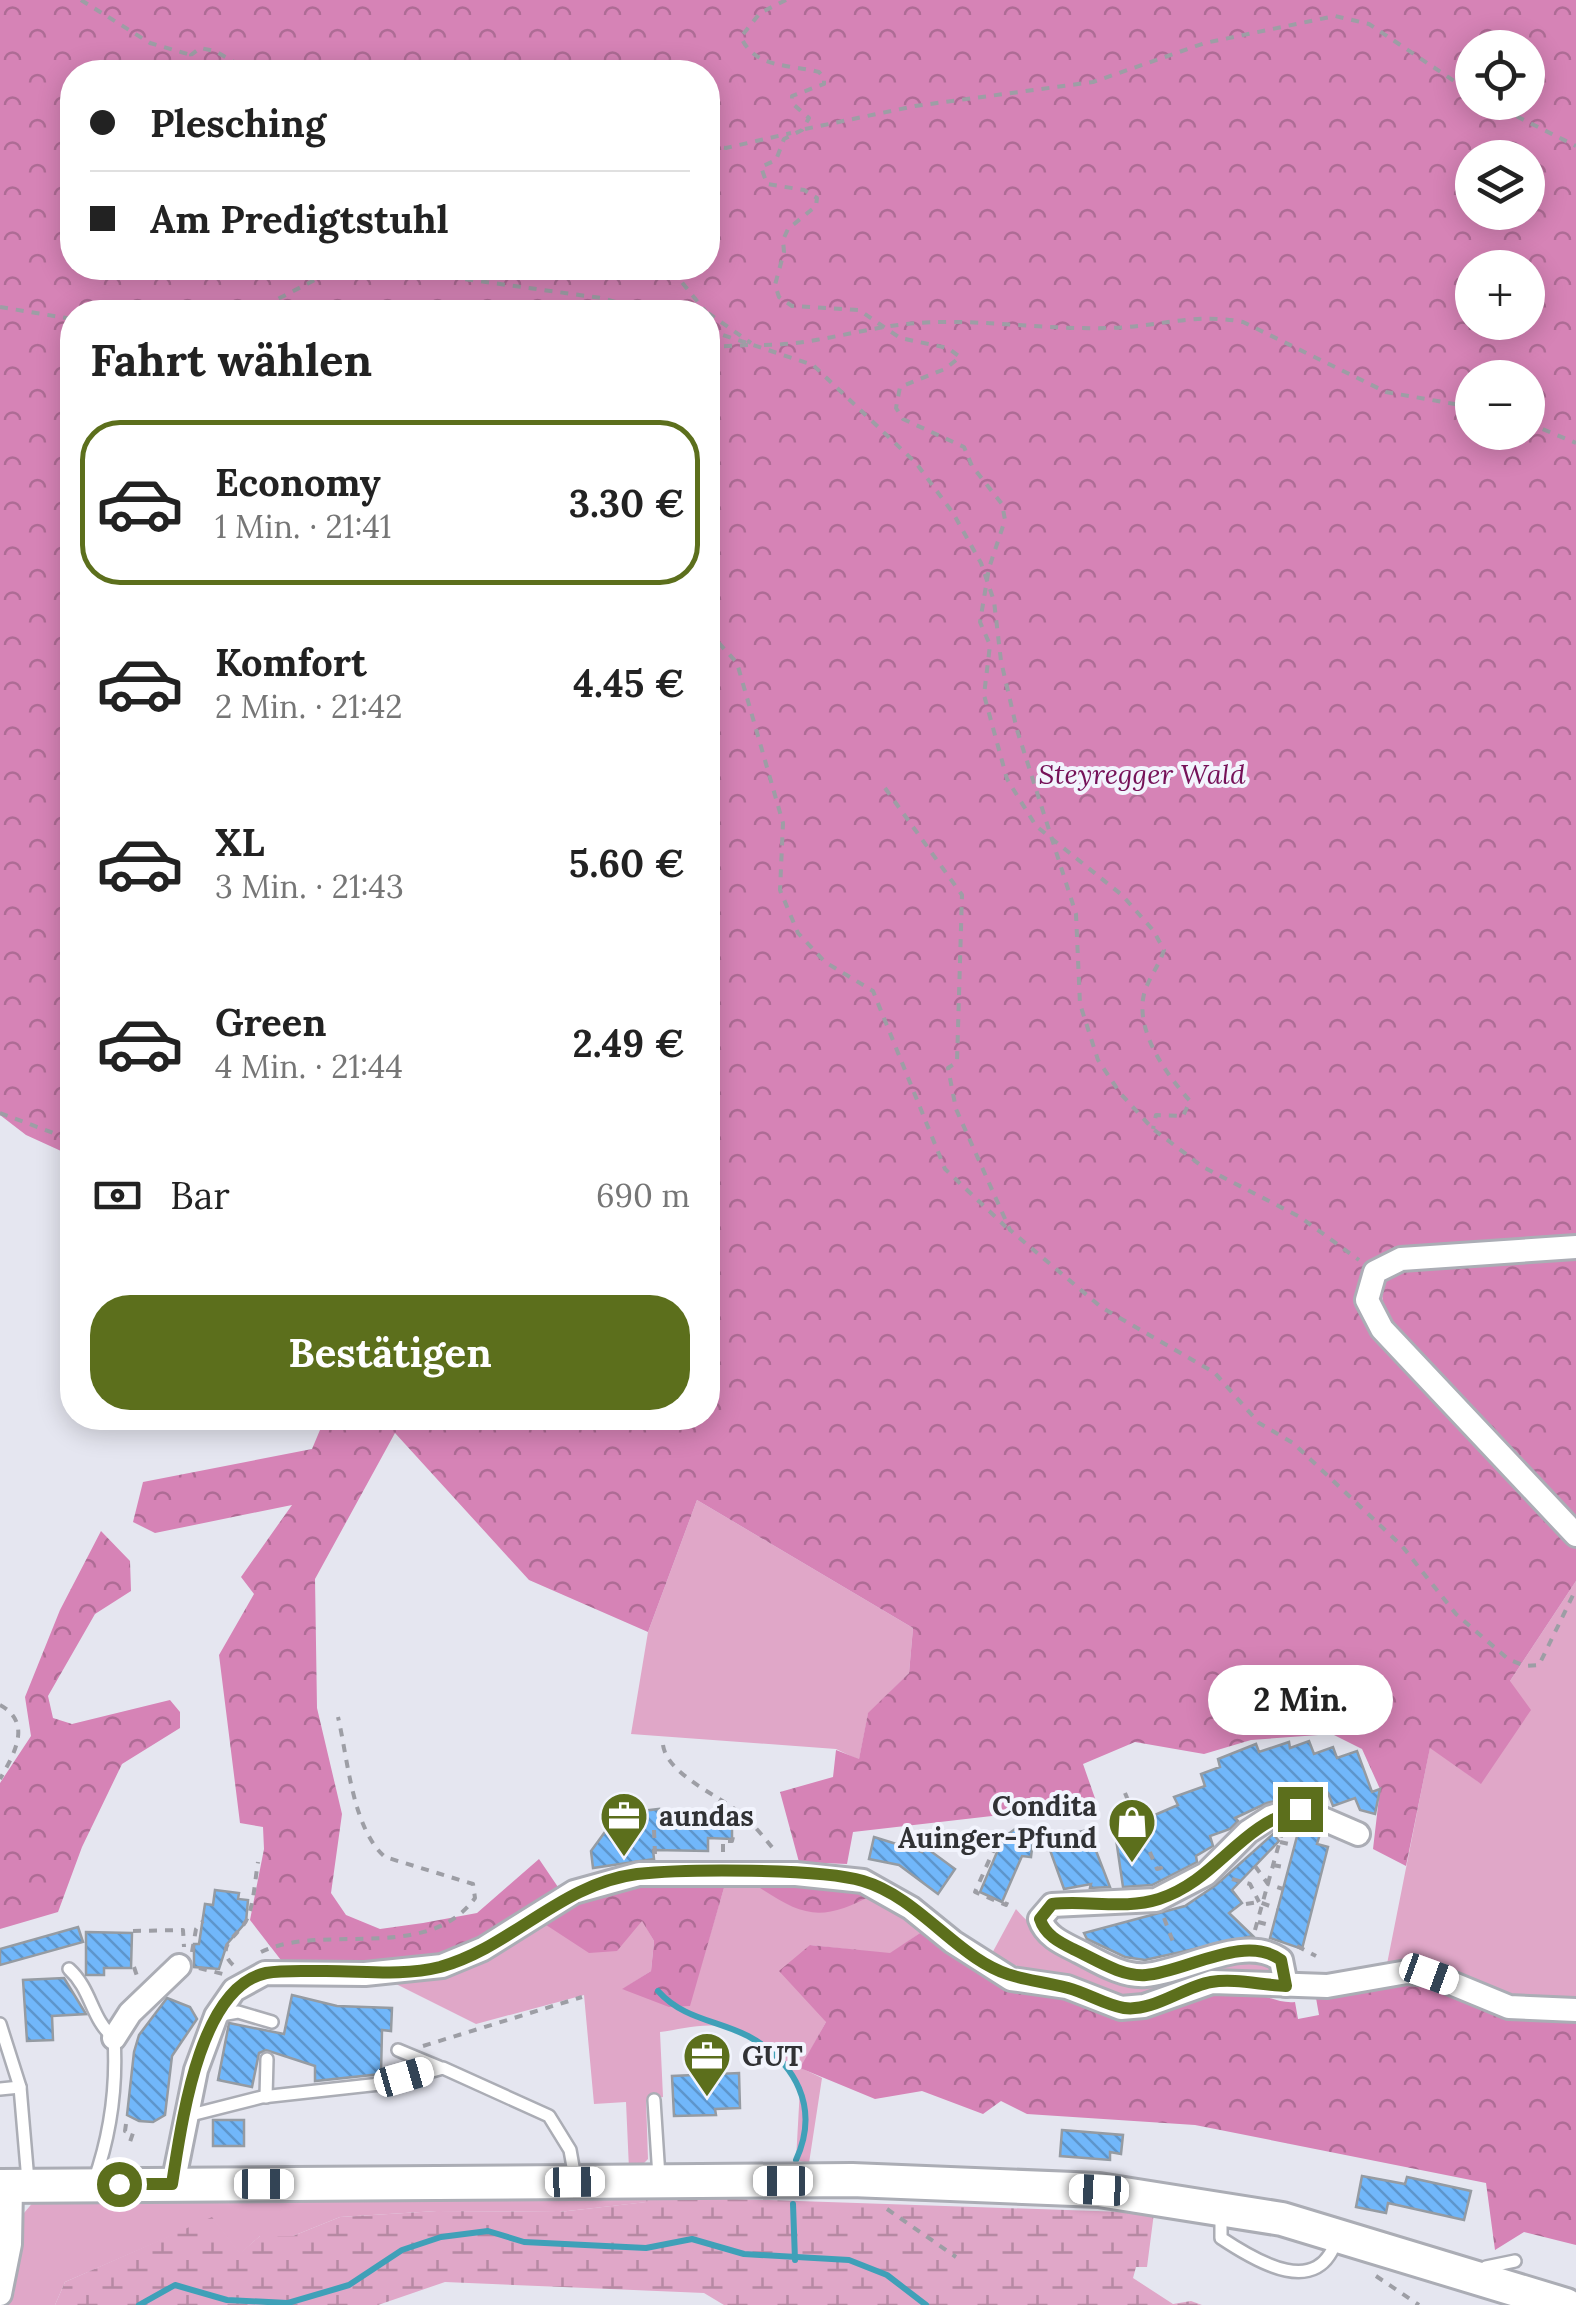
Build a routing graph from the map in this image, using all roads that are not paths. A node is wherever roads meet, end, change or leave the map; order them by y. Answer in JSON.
{"nodes":[{"id":1,"x":1576,"y":1247,"type":"edge"},
{"id":2,"x":1576,"y":1535,"type":"edge"},
{"id":3,"x":1358,"y":1834,"type":"dead end"},
{"id":4,"x":179,"y":1966,"type":"road end"},
{"id":5,"x":69,"y":1969,"type":"dead end"},
{"id":6,"x":1286,"y":1986,"type":"junction"},
{"id":7,"x":1576,"y":2010,"type":"edge"},
{"id":8,"x":216,"y":2016,"type":"junction"},
{"id":9,"x":272,"y":2022,"type":"dead end"},
{"id":10,"x":0,"y":2024,"type":"edge"},
{"id":11,"x":114,"y":2038,"type":"junction"},
{"id":12,"x":398,"y":2050,"type":"dead end"},
{"id":13,"x":267,"y":2059,"type":"dead end"},
{"id":14,"x":443,"y":2068,"type":"junction"},
{"id":15,"x":20,"y":2087,"type":"junction"},
{"id":16,"x":0,"y":2089,"type":"edge"},
{"id":17,"x":266,"y":2097,"type":"junction"},
{"id":18,"x":654,"y":2100,"type":"dead end"},
{"id":19,"x":184,"y":2116,"type":"junction"},
{"id":20,"x":659,"y":2181,"type":"junction"},
{"id":21,"x":575,"y":2182,"type":"junction"},
{"id":22,"x":172,"y":2184,"type":"junction"},
{"id":23,"x":92,"y":2185,"type":"junction"},
{"id":24,"x":13,"y":2186,"type":"edge"},
{"id":25,"x":1220,"y":2207,"type":"junction"},
{"id":26,"x":1338,"y":2234,"type":"junction"},
{"id":27,"x":1516,"y":2261,"type":"dead end"},
{"id":28,"x":1486,"y":2268,"type":"dead end"},
{"id":29,"x":0,"y":2294,"type":"edge"},
{"id":30,"x":1566,"y":2305,"type":"edge"}],
"edges":[{"from":1,"to":2,"type":"street"},
{"from":3,"to":6,"type":"street"},
{"from":4,"to":11,"type":"street"},
{"from":5,"to":11,"type":"lane"},
{"from":6,"to":7,"type":"street"},
{"from":6,"to":8,"type":"street"},
{"from":8,"to":9,"type":"lane"},
{"from":8,"to":19,"type":"street"},
{"from":10,"to":15,"type":"lane"},
{"from":11,"to":23,"type":"lane"},
{"from":12,"to":14,"type":"lane"},
{"from":13,"to":17,"type":"lane"},
{"from":14,"to":17,"type":"lane"},
{"from":14,"to":21,"type":"lane"},
{"from":15,"to":16,"type":"lane"},
{"from":15,"to":24,"type":"lane"},
{"from":17,"to":19,"type":"lane"},
{"from":18,"to":20,"type":"lane"},
{"from":19,"to":22,"type":"street"},
{"from":20,"to":21,"type":"main road"},
{"from":20,"to":25,"type":"main road"},
{"from":21,"to":22,"type":"main road"},
{"from":22,"to":23,"type":"main road"},
{"from":23,"to":24,"type":"main road"},
{"from":24,"to":29,"type":"street"},
{"from":25,"to":26,"type":"main road"},
{"from":25,"to":26,"type":"lane"},
{"from":26,"to":30,"type":"main road"},
{"from":27,"to":28,"type":"lane"}]}
